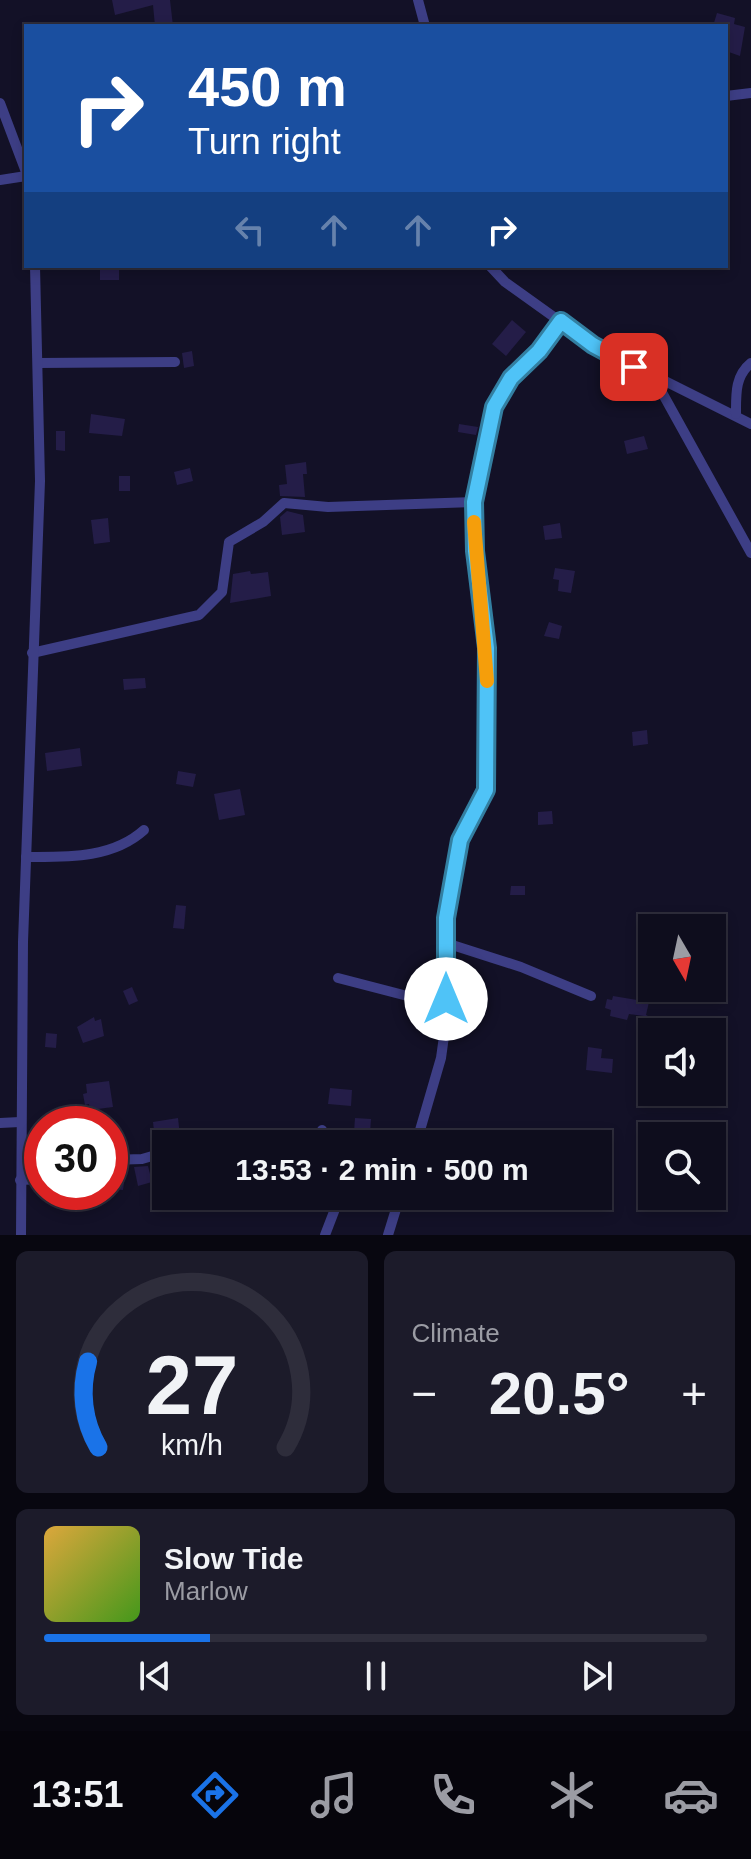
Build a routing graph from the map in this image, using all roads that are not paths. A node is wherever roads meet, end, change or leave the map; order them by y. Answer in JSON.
{"nodes":[{"id":1,"x":418,"y":0,"type":"edge"},
{"id":2,"x":424,"y":24,"type":"edge"},
{"id":3,"x":751,"y":93,"type":"edge"},
{"id":4,"x":728,"y":96,"type":"edge"},
{"id":5,"x":0,"y":103,"type":"edge"},
{"id":6,"x":24,"y":169,"type":"edge"},
{"id":7,"x":24,"y":174,"type":"edge"},
{"id":8,"x":0,"y":180,"type":"edge"},
{"id":9,"x":35,"y":268,"type":"edge"},
{"id":10,"x":492,"y":268,"type":"edge"},
{"id":11,"x":561,"y":321,"type":"junction"},
{"id":12,"x":175,"y":362,"type":"dead end"},
{"id":13,"x":38,"y":363,"type":"junction"},
{"id":14,"x":751,"y":363,"type":"edge"},
{"id":15,"x":654,"y":378,"type":"junction"},
{"id":16,"x":736,"y":414,"type":"junction"},
{"id":17,"x":751,"y":424,"type":"edge"},
{"id":18,"x":474,"y":502,"type":"junction"},
{"id":19,"x":751,"y":553,"type":"edge"},
{"id":20,"x":32,"y":653,"type":"junction"},
{"id":21,"x":144,"y":830,"type":"dead end"},
{"id":22,"x":26,"y":857,"type":"junction"},
{"id":23,"x":446,"y":943,"type":"junction"},
{"id":24,"x":338,"y":978,"type":"dead end"},
{"id":25,"x":591,"y":996,"type":"dead end"},
{"id":26,"x":446,"y":1006,"type":"junction"},
{"id":27,"x":20,"y":1122,"type":"junction"},
{"id":28,"x":0,"y":1123,"type":"edge"},
{"id":29,"x":420,"y":1130,"type":"edge"},
{"id":30,"x":152,"y":1156,"type":"edge"},
{"id":31,"x":128,"y":1159,"type":"edge"},
{"id":32,"x":20,"y":1180,"type":"junction"},
{"id":33,"x":24,"y":1180,"type":"edge"},
{"id":34,"x":335,"y":1210,"type":"edge"},
{"id":35,"x":396,"y":1210,"type":"edge"},
{"id":36,"x":21,"y":1235,"type":"edge"},
{"id":37,"x":325,"y":1235,"type":"edge"},
{"id":38,"x":388,"y":1235,"type":"edge"}],
"edges":[{"from":1,"to":2,"type":"street"},
{"from":3,"to":4,"type":"street"},
{"from":5,"to":6,"type":"street"},
{"from":7,"to":8,"type":"street"},
{"from":9,"to":13,"type":"street"},
{"from":10,"to":11,"type":"street"},
{"from":11,"to":15,"type":"street"},
{"from":11,"to":18,"type":"street"},
{"from":12,"to":13,"type":"street"},
{"from":13,"to":20,"type":"street"},
{"from":14,"to":16,"type":"street"},
{"from":15,"to":16,"type":"street"},
{"from":15,"to":19,"type":"street"},
{"from":16,"to":17,"type":"street"},
{"from":18,"to":20,"type":"street"},
{"from":18,"to":23,"type":"street"},
{"from":20,"to":22,"type":"street"},
{"from":21,"to":22,"type":"street"},
{"from":22,"to":27,"type":"street"},
{"from":23,"to":25,"type":"street"},
{"from":23,"to":26,"type":"street"},
{"from":24,"to":26,"type":"street"},
{"from":26,"to":29,"type":"street"},
{"from":27,"to":28,"type":"street"},
{"from":27,"to":32,"type":"street"},
{"from":30,"to":31,"type":"street"},
{"from":32,"to":33,"type":"street"},
{"from":32,"to":36,"type":"street"},
{"from":34,"to":37,"type":"street"},
{"from":35,"to":38,"type":"street"}]}
